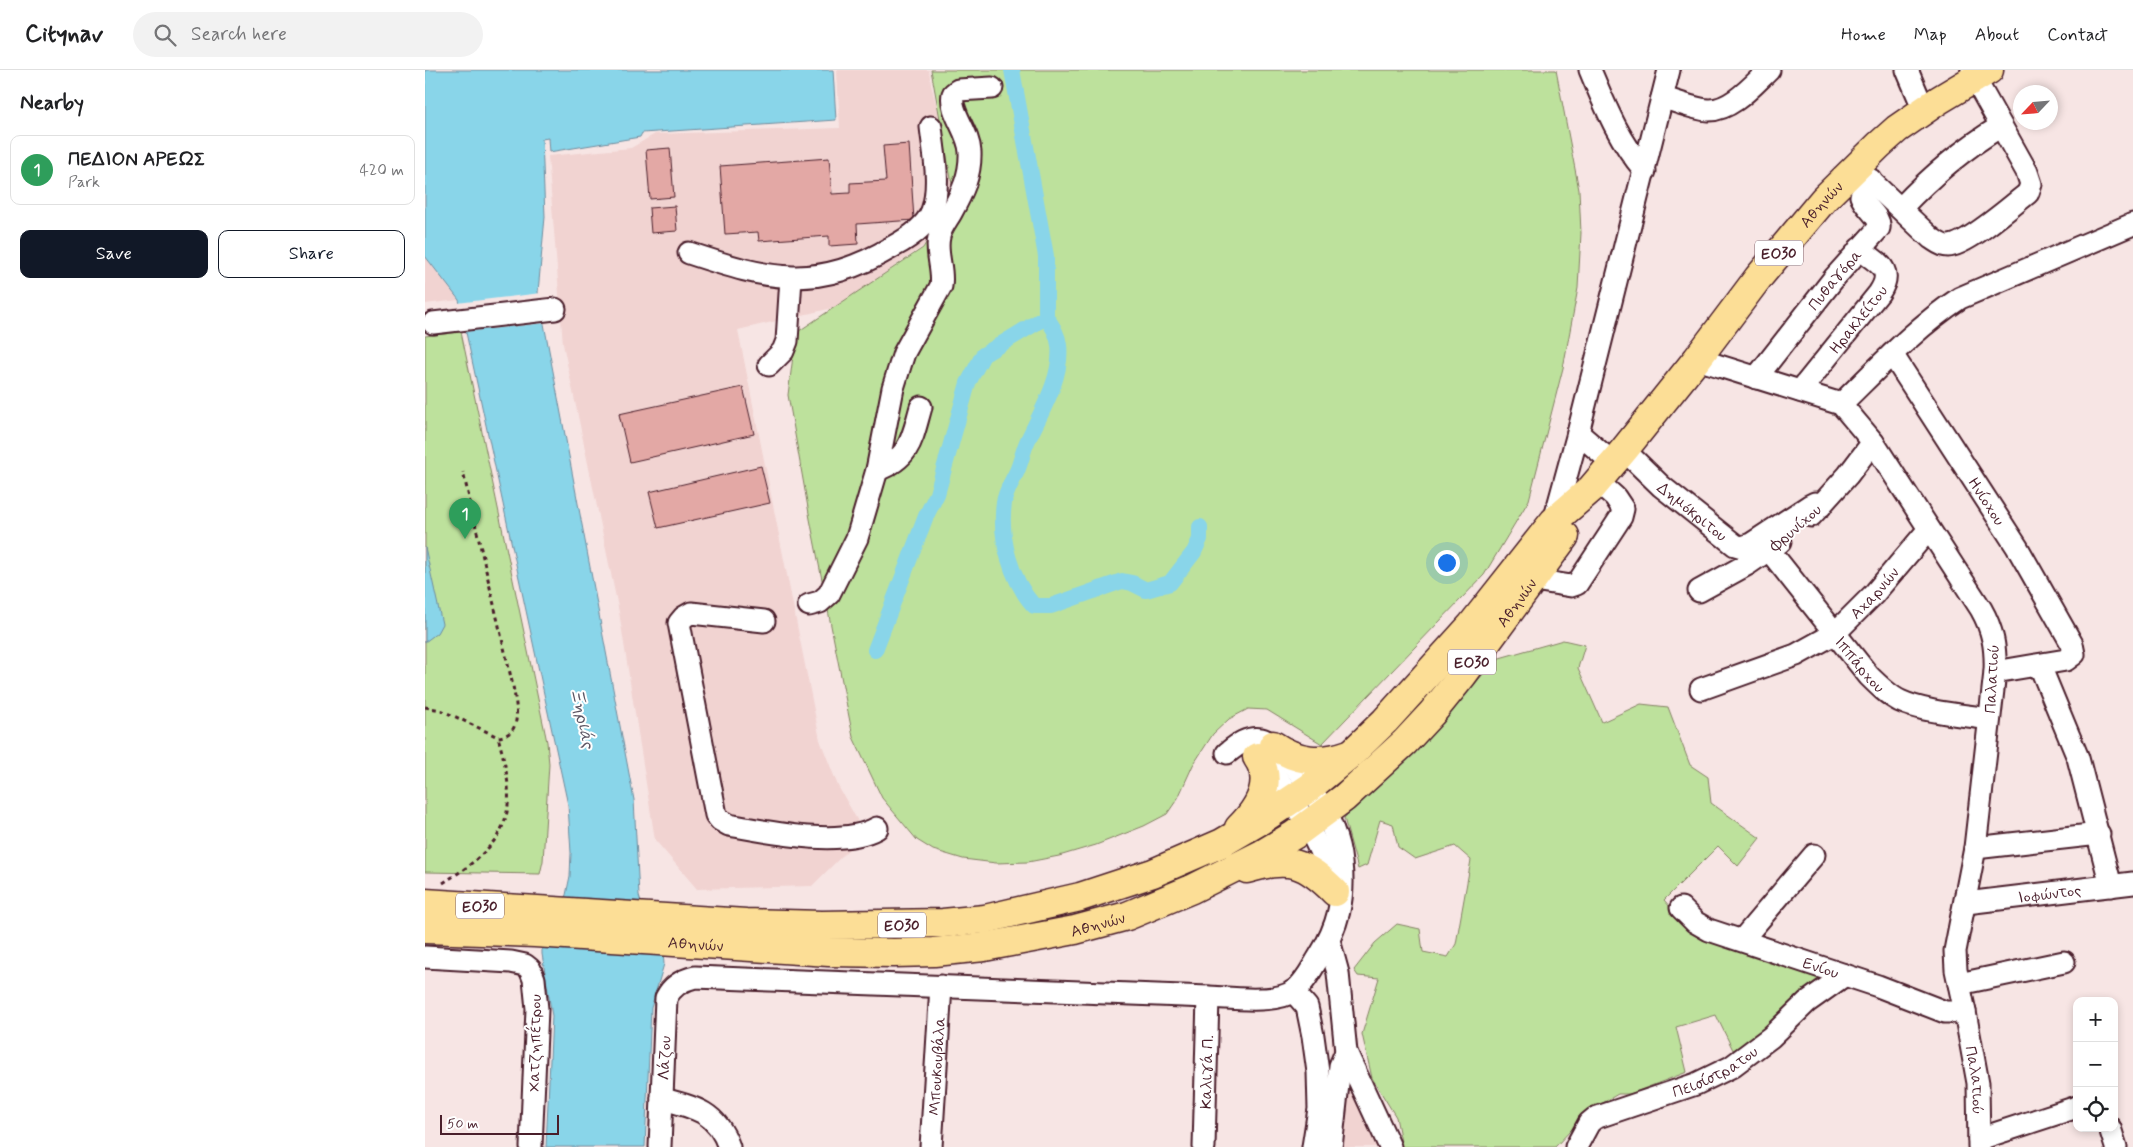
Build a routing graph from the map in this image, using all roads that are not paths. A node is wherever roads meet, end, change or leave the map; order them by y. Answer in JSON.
{"nodes":[{"id":1,"x":1590,"y":70,"type":"edge"},
{"id":2,"x":1669,"y":70,"type":"edge"},
{"id":3,"x":1769,"y":70,"type":"edge"},
{"id":4,"x":1907,"y":70,"type":"edge"},
{"id":5,"x":1970,"y":75,"type":"edge"},
{"id":6,"x":991,"y":88,"type":"dead end"},
{"id":7,"x":1662,"y":98,"type":"junction"},
{"id":8,"x":1924,"y":110,"type":"junction"},
{"id":9,"x":2001,"y":126,"type":"junction"},
{"id":10,"x":931,"y":127,"type":"dead end"},
{"id":11,"x":1645,"y":170,"type":"junction"},
{"id":12,"x":1863,"y":173,"type":"junction"},
{"id":13,"x":1901,"y":208,"type":"junction"},
{"id":14,"x":2133,"y":224,"type":"edge"},
{"id":15,"x":1859,"y":249,"type":"junction"},
{"id":16,"x":689,"y":254,"type":"dead end"},
{"id":17,"x":791,"y":278,"type":"junction"},
{"id":18,"x":555,"y":309,"type":"dead end"},
{"id":19,"x":433,"y":323,"type":"dead end"},
{"id":20,"x":1892,"y":354,"type":"junction"},
{"id":21,"x":1697,"y":359,"type":"junction"},
{"id":22,"x":769,"y":365,"type":"dead end"},
{"id":23,"x":1757,"y":378,"type":"junction"},
{"id":24,"x":1800,"y":391,"type":"junction"},
{"id":25,"x":1841,"y":404,"type":"junction"},
{"id":26,"x":921,"y":407,"type":"dead end"},
{"id":27,"x":1578,"y":433,"type":"junction"},
{"id":28,"x":1873,"y":442,"type":"junction"},
{"id":29,"x":877,"y":470,"type":"junction"},
{"id":30,"x":1606,"y":471,"type":"junction"},
{"id":31,"x":1821,"y":506,"type":"junction"},
{"id":32,"x":1561,"y":525,"type":"junction"},
{"id":33,"x":1929,"y":529,"type":"junction"},
{"id":34,"x":1769,"y":550,"type":"junction"},
{"id":35,"x":1534,"y":580,"type":"junction"},
{"id":36,"x":1699,"y":591,"type":"dead end"},
{"id":37,"x":809,"y":605,"type":"dead end"},
{"id":38,"x":764,"y":621,"type":"dead end"},
{"id":39,"x":1834,"y":634,"type":"junction"},
{"id":40,"x":2040,"y":666,"type":"junction"},
{"id":41,"x":1995,"y":672,"type":"junction"},
{"id":42,"x":1701,"y":689,"type":"dead end"},
{"id":43,"x":1989,"y":719,"type":"junction"},
{"id":44,"x":1265,"y":751,"type":"junction"},
{"id":45,"x":1353,"y":752,"type":"junction"},
{"id":46,"x":1300,"y":794,"type":"junction"},
{"id":47,"x":1316,"y":819,"type":"junction"},
{"id":48,"x":877,"y":828,"type":"dead end"},
{"id":49,"x":2099,"y":834,"type":"junction"},
{"id":50,"x":1222,"y":843,"type":"junction"},
{"id":51,"x":1975,"y":848,"type":"junction"},
{"id":52,"x":1814,"y":855,"type":"dead end"},
{"id":53,"x":1224,"y":873,"type":"junction"},
{"id":54,"x":2133,"y":883,"type":"edge"},
{"id":55,"x":2111,"y":886,"type":"junction"},
{"id":56,"x":432,"y":894,"type":"edge"},
{"id":57,"x":1338,"y":900,"type":"junction"},
{"id":58,"x":1966,"y":903,"type":"junction"},
{"id":59,"x":1681,"y":908,"type":"dead end"},
{"id":60,"x":535,"y":921,"type":"junction"},
{"id":61,"x":425,"y":929,"type":"edge"},
{"id":62,"x":666,"y":931,"type":"junction"},
{"id":63,"x":1329,"y":940,"type":"junction"},
{"id":64,"x":1742,"y":940,"type":"junction"},
{"id":65,"x":425,"y":957,"type":"edge"},
{"id":66,"x":2064,"y":962,"type":"dead end"},
{"id":67,"x":1845,"y":975,"type":"junction"},
{"id":68,"x":687,"y":979,"type":"joint"},
{"id":69,"x":1959,"y":984,"type":"junction"},
{"id":70,"x":941,"y":986,"type":"junction"},
{"id":71,"x":1293,"y":991,"type":"junction"},
{"id":72,"x":1207,"y":997,"type":"junction"},
{"id":73,"x":1965,"y":1012,"type":"junction"},
{"id":74,"x":1346,"y":1052,"type":"junction"},
{"id":75,"x":662,"y":1099,"type":"junction"},
{"id":76,"x":2073,"y":1108,"type":"edge"},
{"id":77,"x":2111,"y":1132,"type":"edge"},
{"id":78,"x":1979,"y":1143,"type":"edge"},
{"id":79,"x":531,"y":1147,"type":"edge"},
{"id":80,"x":660,"y":1147,"type":"edge"},
{"id":81,"x":729,"y":1147,"type":"edge"},
{"id":82,"x":931,"y":1147,"type":"edge"},
{"id":83,"x":1204,"y":1147,"type":"edge"},
{"id":84,"x":1313,"y":1147,"type":"edge"},
{"id":85,"x":1331,"y":1147,"type":"edge"},
{"id":86,"x":1390,"y":1147,"type":"edge"},
{"id":87,"x":1576,"y":1147,"type":"edge"},
{"id":88,"x":2116,"y":1147,"type":"edge"}],
"edges":[{"from":1,"to":11,"type":"street"},
{"from":2,"to":7,"type":"street"},
{"from":3,"to":7,"type":"street"},
{"from":4,"to":8,"type":"street"},
{"from":5,"to":8,"type":"main road","name":"Αθηνών","number":"ΕΟ30"},
{"from":5,"to":9,"type":"street"},
{"from":6,"to":29,"type":"street"},
{"from":7,"to":11,"type":"street"},
{"from":8,"to":12,"type":"main road","name":"Αθηνών","number":"ΕΟ30"},
{"from":9,"to":13,"type":"street"},
{"from":9,"to":13,"type":"street"},
{"from":10,"to":17,"type":"street"},
{"from":11,"to":27,"type":"street"},
{"from":12,"to":13,"type":"street"},
{"from":12,"to":15,"type":"street","name":"Πυθαγόρα"},
{"from":12,"to":21,"type":"main road","name":"Αθηνών","number":"ΕΟ30"},
{"from":14,"to":20,"type":"street"},
{"from":15,"to":23,"type":"street","name":"Πυθαγόρα"},
{"from":15,"to":24,"type":"street","name":"Ηρακλείτου"},
{"from":16,"to":17,"type":"street"},
{"from":17,"to":22,"type":"street"},
{"from":18,"to":19,"type":"street"},
{"from":20,"to":25,"type":"street"},
{"from":20,"to":40,"type":"street","name":"Ηνίοχου"},
{"from":21,"to":23,"type":"street"},
{"from":21,"to":30,"type":"main road","name":"Αθηνών","number":"ΕΟ30"},
{"from":23,"to":24,"type":"street"},
{"from":24,"to":25,"type":"street"},
{"from":25,"to":28,"type":"street","name":"Παλατιού"},
{"from":26,"to":29,"type":"street"},
{"from":27,"to":30,"type":"street"},
{"from":27,"to":32,"type":"street"},
{"from":28,"to":31,"type":"street","name":"Φρυνίχου"},
{"from":28,"to":33,"type":"street","name":"Παλατιού"},
{"from":29,"to":37,"type":"street"},
{"from":30,"to":31,"type":"street","name":"Δημόκριτου"},
{"from":30,"to":32,"type":"main road","name":"Αθηνών","number":"ΕΟ30"},
{"from":30,"to":35,"type":"street"},
{"from":31,"to":34,"type":"street","name":"Φρυνίχου"},
{"from":32,"to":35,"type":"main road","name":"Αθηνών","number":"ΕΟ30"},
{"from":32,"to":45,"type":"main road","name":"Αθηνών","number":"ΕΟ30"},
{"from":33,"to":39,"type":"street","name":"Αχαρνών"},
{"from":33,"to":41,"type":"street","name":"Παλατιού"},
{"from":34,"to":36,"type":"street","name":"Φρυνίχου"},
{"from":34,"to":39,"type":"street","name":"Ιππάρχου"},
{"from":35,"to":47,"type":"main road","name":"Αθηνών","number":"ΕΟ30"},
{"from":38,"to":48,"type":"street"},
{"from":39,"to":42,"type":"street","name":"Αχαρνών"},
{"from":39,"to":43,"type":"street","name":"Ιππάρχου"},
{"from":40,"to":41,"type":"street"},
{"from":40,"to":49,"type":"street"},
{"from":41,"to":43,"type":"street","name":"Παλατιού"},
{"from":43,"to":51,"type":"street","name":"Παλατιού"},
{"from":44,"to":45,"type":"main road"},
{"from":44,"to":46,"type":"street"},
{"from":44,"to":50,"type":"main road"},
{"from":45,"to":46,"type":"main road","name":"Αθηνών","number":"ΕΟ30"},
{"from":46,"to":47,"type":"street"},
{"from":46,"to":50,"type":"main road","name":"Αθηνών","number":"ΕΟ30"},
{"from":47,"to":53,"type":"main road","name":"Αθηνών","number":"ΕΟ30"},
{"from":47,"to":57,"type":"street"},
{"from":49,"to":51,"type":"street"},
{"from":49,"to":55,"type":"street"},
{"from":50,"to":62,"type":"main road","name":"Αθηνών","number":"ΕΟ30"},
{"from":51,"to":58,"type":"street","name":"Παλατιού"},
{"from":52,"to":64,"type":"street"},
{"from":53,"to":57,"type":"main road"},
{"from":53,"to":62,"type":"main road","name":"Αθηνών","number":"ΕΟ30"},
{"from":54,"to":55,"type":"street","name":"Ιοφώντος"},
{"from":55,"to":58,"type":"street","name":"Ιοφώντος"},
{"from":56,"to":60,"type":"main road","name":"Αθηνών","number":"ΕΟ30"},
{"from":57,"to":63,"type":"street"},
{"from":58,"to":69,"type":"street","name":"Παλατιού"},
{"from":59,"to":64,"type":"street","name":"Ενίου"},
{"from":60,"to":61,"type":"main road","name":"Αθηνών","number":"ΕΟ30"},
{"from":60,"to":62,"type":"main road","name":"Αθηνών","number":"ΕΟ30"},
{"from":63,"to":71,"type":"street"},
{"from":63,"to":74,"type":"street"},
{"from":64,"to":67,"type":"street","name":"Ενίου"},
{"from":65,"to":79,"type":"street","name":"Χατζηπέτρου"},
{"from":66,"to":69,"type":"street"},
{"from":67,"to":73,"type":"street","name":"Ενίου"},
{"from":67,"to":87,"type":"street","name":"Πεισίστρατου"},
{"from":68,"to":70,"type":"street","name":"Αθηνών"},
{"from":68,"to":75,"type":"street","name":"Λάζου"},
{"from":69,"to":73,"type":"street","name":"Παλατιού"},
{"from":70,"to":72,"type":"street","name":"Αθηνών"},
{"from":70,"to":82,"type":"street","name":"Μπουκουβάλα"},
{"from":71,"to":72,"type":"street","name":"Αθηνών"},
{"from":71,"to":84,"type":"street"},
{"from":72,"to":83,"type":"street","name":"Καλιγά Π."},
{"from":73,"to":78,"type":"street","name":"Παλατιού"},
{"from":74,"to":85,"type":"street"},
{"from":74,"to":86,"type":"street"},
{"from":75,"to":80,"type":"street","name":"Λάζου"},
{"from":75,"to":81,"type":"street"},
{"from":76,"to":78,"type":"street"},
{"from":77,"to":88,"type":"street"}]}
